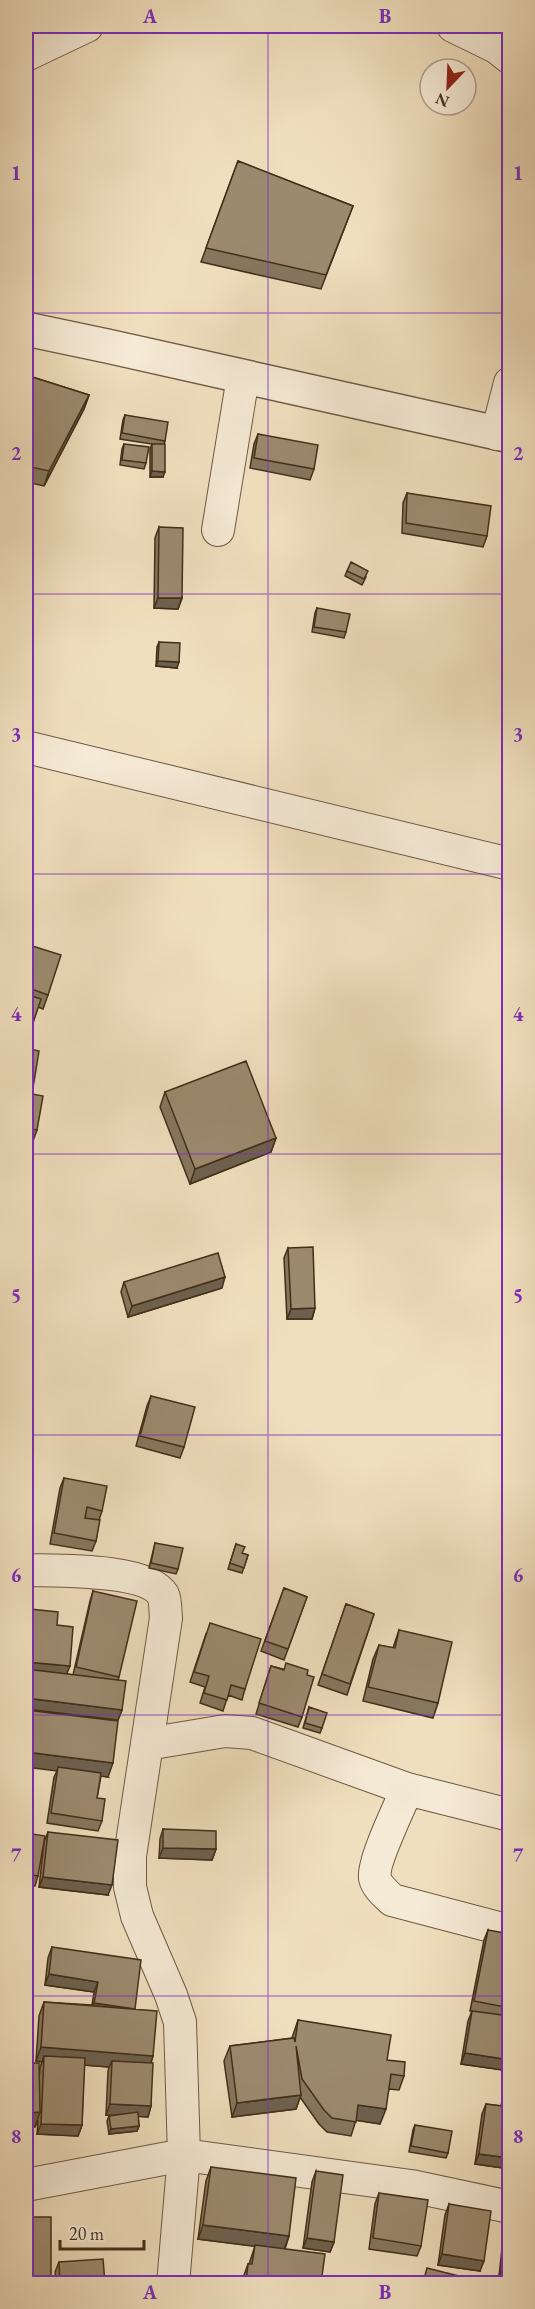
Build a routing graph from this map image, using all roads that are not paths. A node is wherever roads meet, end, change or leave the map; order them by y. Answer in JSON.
{"nodes":[{"id":1,"x":87,"y":26,"type":"edge"},
{"id":2,"x":453,"y":26,"type":"edge"},
{"id":3,"x":26,"y":55,"type":"edge"},
{"id":4,"x":510,"y":58,"type":"edge"},
{"id":5,"x":26,"y":329,"type":"edge"},
{"id":6,"x":243,"y":377,"type":"junction"},
{"id":7,"x":510,"y":383,"type":"edge"},
{"id":8,"x":503,"y":435,"type":"edge"},
{"id":9,"x":218,"y":530,"type":"dead end"},
{"id":10,"x":26,"y":747,"type":"edge"},
{"id":11,"x":510,"y":864,"type":"edge"},
{"id":12,"x":26,"y":1570,"type":"edge"},
{"id":13,"x":147,"y":1744,"type":"junction"},
{"id":14,"x":407,"y":1789,"type":"junction"},
{"id":15,"x":510,"y":1815,"type":"edge"},
{"id":16,"x":510,"y":1931,"type":"edge"},
{"id":17,"x":184,"y":2155,"type":"junction"},
{"id":18,"x":26,"y":2185,"type":"edge"},
{"id":19,"x":510,"y":2207,"type":"edge"},
{"id":20,"x":172,"y":2283,"type":"edge"}],
"edges":[{"from":1,"to":3,"type":"street"},
{"from":2,"to":4,"type":"street"},
{"from":5,"to":6,"type":"street"},
{"from":6,"to":8,"type":"street"},
{"from":6,"to":9,"type":"street"},
{"from":7,"to":8,"type":"street"},
{"from":10,"to":11,"type":"street"},
{"from":12,"to":13,"type":"street"},
{"from":13,"to":14,"type":"street"},
{"from":13,"to":17,"type":"street"},
{"from":14,"to":15,"type":"street"},
{"from":14,"to":16,"type":"street"},
{"from":17,"to":18,"type":"street"},
{"from":17,"to":19,"type":"street"},
{"from":17,"to":20,"type":"street"}]}
